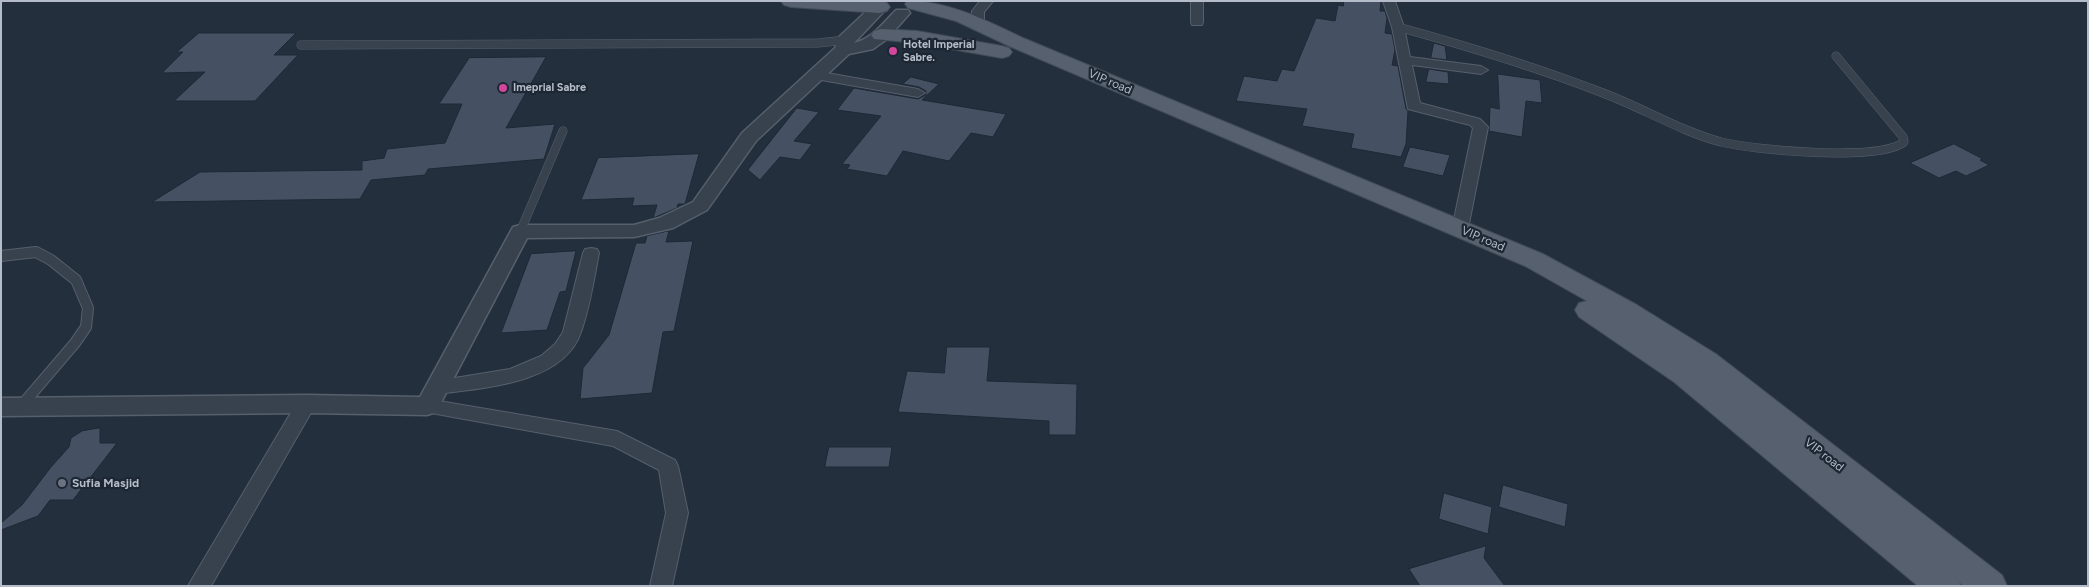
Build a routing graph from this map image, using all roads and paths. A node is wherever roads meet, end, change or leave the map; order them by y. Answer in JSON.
{"nodes":[{"id":1,"x":791,"y":1,"type":"edge"},
{"id":2,"x":1197,"y":1,"type":"edge"},
{"id":3,"x":1389,"y":1,"type":"edge"},
{"id":4,"x":902,"y":5,"type":"edge"},
{"id":5,"x":982,"y":13,"type":"edge"},
{"id":6,"x":1197,"y":22,"type":"dead end"},
{"id":7,"x":1398,"y":27,"type":"junction"},
{"id":8,"x":881,"y":35,"type":"junction"},
{"id":9,"x":300,"y":45,"type":"dead end"},
{"id":10,"x":845,"y":45,"type":"junction"},
{"id":11,"x":1002,"y":52,"type":"junction"},
{"id":12,"x":1836,"y":56,"type":"dead end"},
{"id":13,"x":1404,"y":60,"type":"junction"},
{"id":14,"x":1481,"y":70,"type":"dead end"},
{"id":15,"x":815,"y":75,"type":"junction"},
{"id":16,"x":918,"y":93,"type":"dead end"},
{"id":17,"x":563,"y":130,"type":"dead end"},
{"id":18,"x":1460,"y":229,"type":"junction"},
{"id":19,"x":520,"y":232,"type":"junction"},
{"id":20,"x":591,"y":253,"type":"dead end"},
{"id":21,"x":1,"y":256,"type":"edge"},
{"id":22,"x":432,"y":397,"type":"junction"},
{"id":23,"x":306,"y":404,"type":"junction"},
{"id":24,"x":11,"y":407,"type":"edge"},
{"id":25,"x":200,"y":586,"type":"edge"},
{"id":26,"x":661,"y":586,"type":"edge"},
{"id":27,"x":1943,"y":586,"type":"edge"},
{"id":28,"x":1989,"y":586,"type":"edge"}],
"edges":[{"from":1,"to":4,"type":"main road","name":"VIP road"},
{"from":2,"to":6,"type":"street"},
{"from":3,"to":7,"type":"street"},
{"from":4,"to":5,"type":"main road","name":"VIP road"},
{"from":4,"to":8,"type":"street"},
{"from":4,"to":10,"type":"street"},
{"from":4,"to":11,"type":"main road","name":"VIP road"},
{"from":5,"to":18,"type":"main road","name":"VIP road"},
{"from":7,"to":12,"type":"lane"},
{"from":7,"to":13,"type":"street"},
{"from":8,"to":10,"type":"street"},
{"from":8,"to":11,"type":"main road"},
{"from":9,"to":10,"type":"lane"},
{"from":10,"to":15,"type":"street"},
{"from":11,"to":27,"type":"main road","name":"VIP road"},
{"from":13,"to":14,"type":"street"},
{"from":13,"to":18,"type":"street"},
{"from":15,"to":16,"type":"street"},
{"from":15,"to":19,"type":"street"},
{"from":17,"to":19,"type":"lane"},
{"from":18,"to":28,"type":"main road","name":"VIP road"},
{"from":19,"to":22,"type":"street"},
{"from":20,"to":22,"type":"street"},
{"from":21,"to":24,"type":"lane"},
{"from":22,"to":23,"type":"street"},
{"from":22,"to":26,"type":"street"},
{"from":23,"to":24,"type":"street"},
{"from":23,"to":25,"type":"street"}]}
